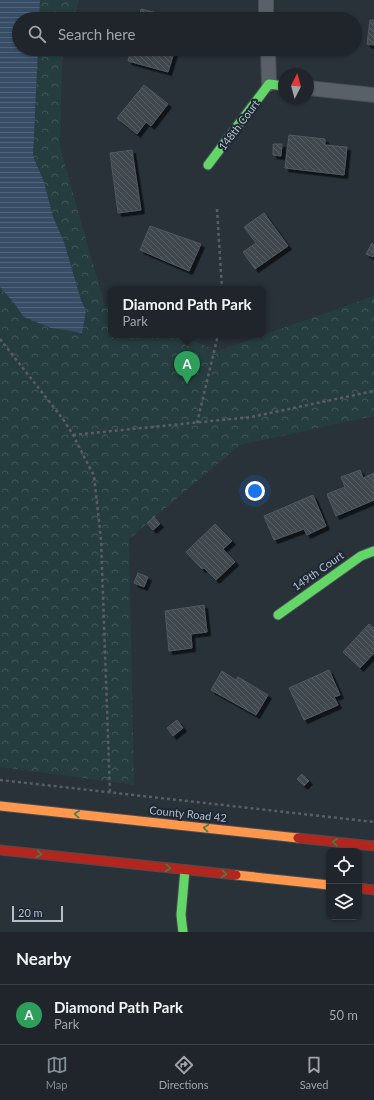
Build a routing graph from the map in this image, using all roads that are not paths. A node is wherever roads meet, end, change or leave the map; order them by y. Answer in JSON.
{"nodes":[{"id":1,"x":266,"y":0,"type":"edge"},
{"id":2,"x":266,"y":12,"type":"edge"},
{"id":3,"x":268,"y":56,"type":"edge"},
{"id":4,"x":269,"y":84,"type":"junction"},
{"id":5,"x":278,"y":85,"type":"edge"},
{"id":6,"x":314,"y":89,"type":"edge"},
{"id":7,"x":374,"y":95,"type":"edge"},
{"id":8,"x":208,"y":166,"type":"dead end"},
{"id":9,"x":374,"y":551,"type":"edge"},
{"id":10,"x":278,"y":615,"type":"dead end"},
{"id":11,"x":0,"y":806,"type":"edge"},
{"id":12,"x":374,"y":846,"type":"edge"},
{"id":13,"x":0,"y":850,"type":"edge"},
{"id":14,"x":185,"y":870,"type":"junction"},
{"id":15,"x":326,"y":885,"type":"edge"},
{"id":16,"x":362,"y":888,"type":"edge"},
{"id":17,"x":374,"y":890,"type":"edge"},
{"id":18,"x":183,"y":932,"type":"edge"}],
"edges":[{"from":1,"to":2,"type":"street"},
{"from":3,"to":4,"type":"street"},
{"from":4,"to":5,"type":"main road"},
{"from":4,"to":8,"type":"main road","name":"148th Court"},
{"from":6,"to":7,"type":"street"},
{"from":9,"to":10,"type":"main road","name":"149th Court"},
{"from":12,"to":11,"type":"main road","name":"County Road 42","one_way":true},
{"from":13,"to":14,"type":"main road","one_way":true},
{"from":14,"to":15,"type":"main road","one_way":true},
{"from":14,"to":18,"type":"main road"},
{"from":16,"to":17,"type":"main road"}]}
